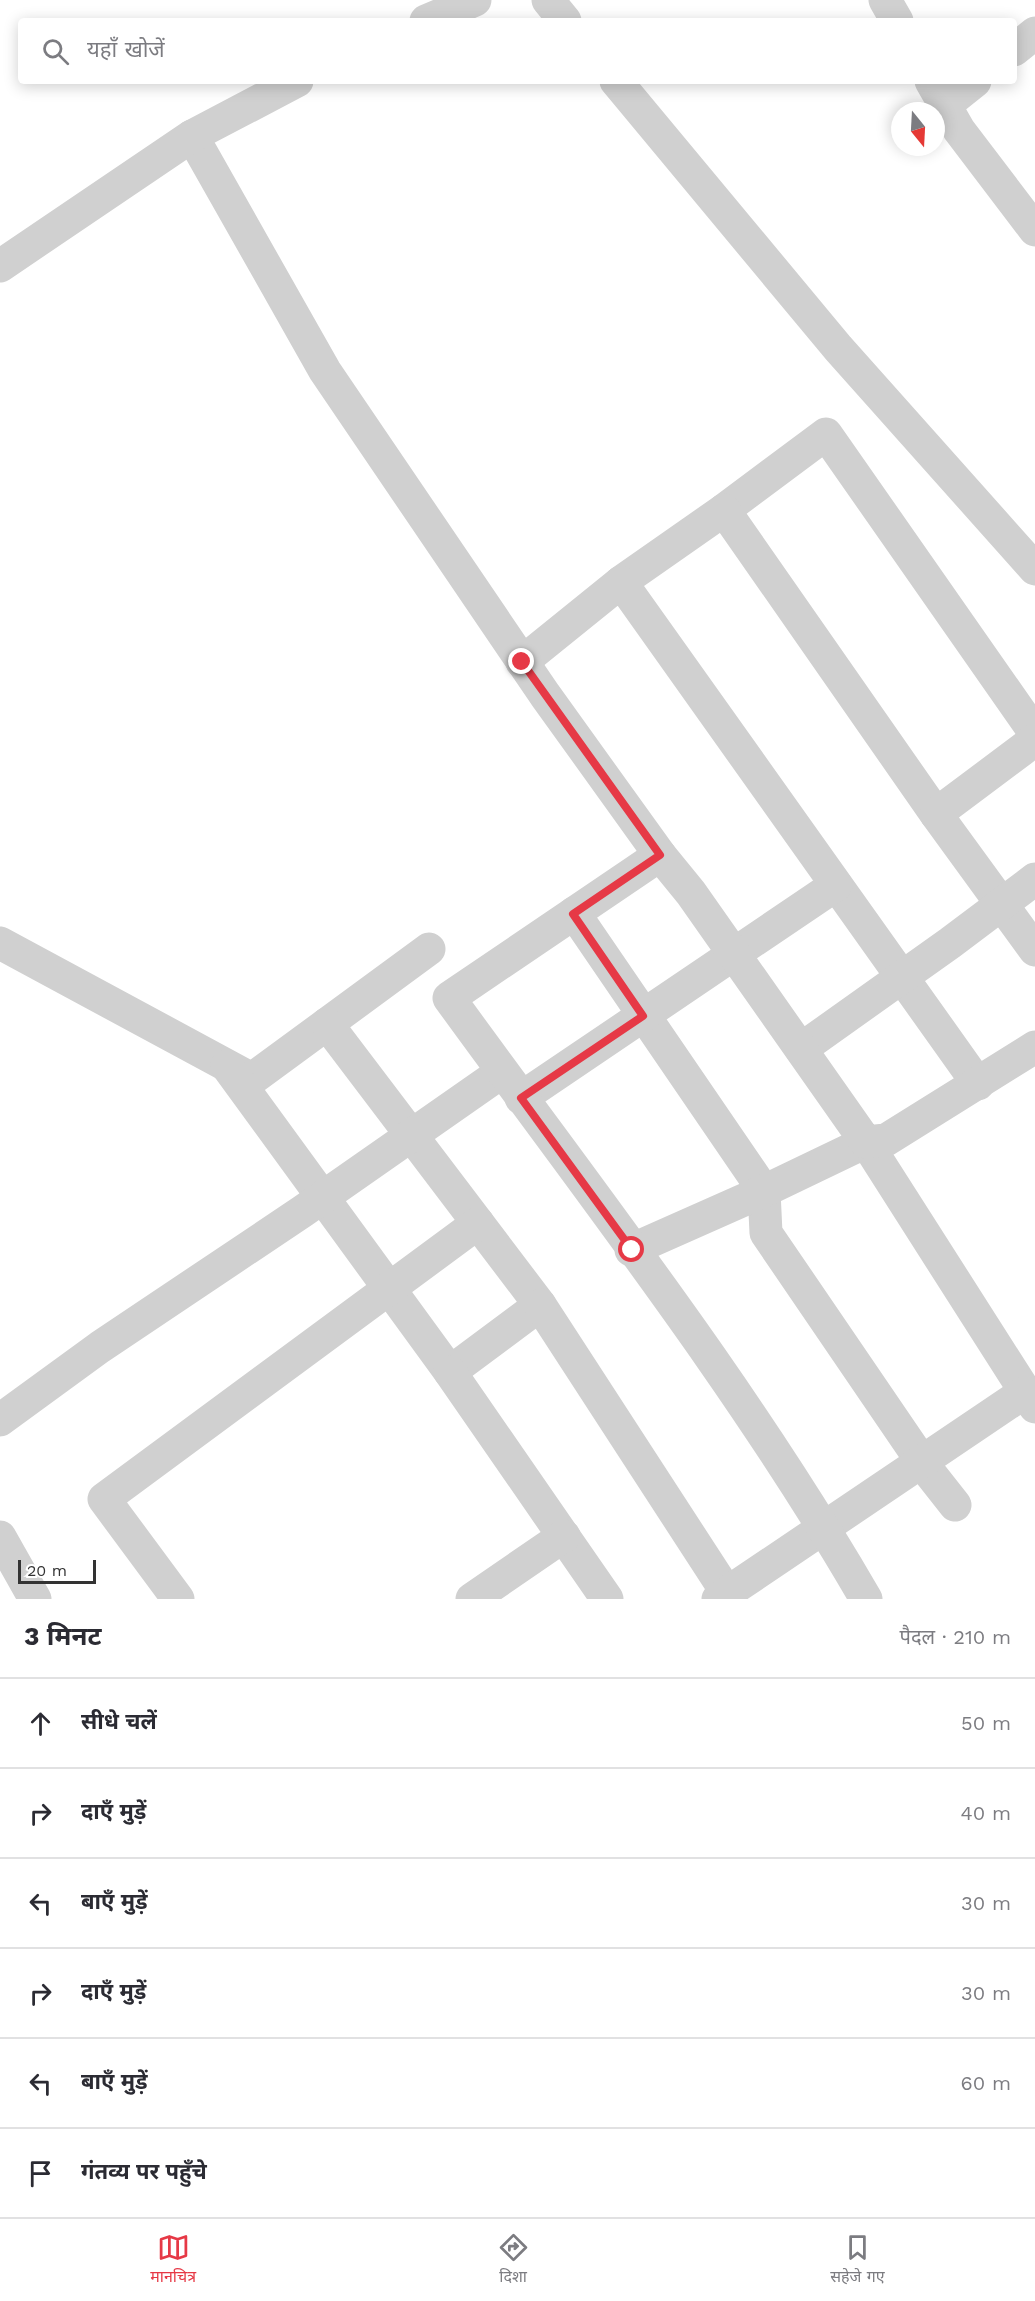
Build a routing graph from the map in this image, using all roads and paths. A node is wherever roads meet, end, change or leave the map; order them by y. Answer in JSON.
{"nodes":[{"id":1,"x":475,"y":0,"type":"edge"},
{"id":2,"x":548,"y":0,"type":"edge"},
{"id":3,"x":885,"y":0,"type":"edge"},
{"id":4,"x":433,"y":18,"type":"edge"},
{"id":5,"x":563,"y":18,"type":"edge"},
{"id":6,"x":895,"y":18,"type":"edge"},
{"id":7,"x":1035,"y":33,"type":"edge"},
{"id":8,"x":1017,"y":48,"type":"edge"},
{"id":9,"x":291,"y":84,"type":"edge"},
{"id":10,"x":618,"y":84,"type":"edge"},
{"id":11,"x":966,"y":84,"type":"edge"},
{"id":12,"x":938,"y":93,"type":"edge"},
{"id":13,"x":192,"y":136,"type":"junction"},
{"id":14,"x":1035,"y":230,"type":"edge"},
{"id":15,"x":0,"y":266,"type":"edge"},
{"id":16,"x":724,"y":510,"type":"junction"},
{"id":17,"x":1035,"y":569,"type":"edge"},
{"id":18,"x":621,"y":582,"type":"junction"},
{"id":19,"x":522,"y":662,"type":"junction"},
{"id":20,"x":1035,"y":733,"type":"edge"},
{"id":21,"x":1035,"y":740,"type":"edge"},
{"id":22,"x":936,"y":814,"type":"junction"},
{"id":23,"x":660,"y":855,"type":"junction"},
{"id":24,"x":1035,"y":879,"type":"edge"},
{"id":25,"x":836,"y":885,"type":"junction"},
{"id":26,"x":1002,"y":904,"type":"junction"},
{"id":27,"x":573,"y":914,"type":"junction"},
{"id":28,"x":0,"y":943,"type":"edge"},
{"id":29,"x":429,"y":950,"type":"dead end"},
{"id":30,"x":1035,"y":950,"type":"edge"},
{"id":31,"x":734,"y":954,"type":"junction"},
{"id":32,"x":902,"y":977,"type":"junction"},
{"id":33,"x":643,"y":1016,"type":"junction"},
{"id":34,"x":327,"y":1024,"type":"junction"},
{"id":35,"x":1035,"y":1047,"type":"edge"},
{"id":36,"x":801,"y":1048,"type":"junction"},
{"id":37,"x":227,"y":1066,"type":"junction"},
{"id":38,"x":502,"y":1072,"type":"junction"},
{"id":39,"x":978,"y":1084,"type":"junction"},
{"id":40,"x":521,"y":1098,"type":"junction"},
{"id":41,"x":412,"y":1136,"type":"junction"},
{"id":42,"x":866,"y":1142,"type":"junction"},
{"id":43,"x":764,"y":1191,"type":"junction"},
{"id":44,"x":323,"y":1197,"type":"junction"},
{"id":45,"x":478,"y":1223,"type":"junction"},
{"id":46,"x":632,"y":1250,"type":"junction"},
{"id":47,"x":390,"y":1288,"type":"junction"},
{"id":48,"x":540,"y":1305,"type":"junction"},
{"id":49,"x":450,"y":1372,"type":"junction"},
{"id":50,"x":1030,"y":1399,"type":"edge"},
{"id":51,"x":0,"y":1420,"type":"edge"},
{"id":52,"x":922,"y":1462,"type":"junction"},
{"id":53,"x":955,"y":1505,"type":"dead end"},
{"id":54,"x":824,"y":1528,"type":"junction"},
{"id":55,"x":564,"y":1536,"type":"junction"},
{"id":56,"x":0,"y":1538,"type":"edge"},
{"id":57,"x":726,"y":1597,"type":"edge"},
{"id":58,"x":35,"y":1599,"type":"edge"},
{"id":59,"x":178,"y":1599,"type":"edge"},
{"id":60,"x":472,"y":1599,"type":"edge"},
{"id":61,"x":607,"y":1599,"type":"edge"},
{"id":62,"x":866,"y":1599,"type":"edge"}],
"edges":[{"from":1,"to":4,"type":"street"},
{"from":2,"to":5,"type":"street"},
{"from":3,"to":6,"type":"street"},
{"from":7,"to":8,"type":"street"},
{"from":9,"to":13,"type":"street"},
{"from":10,"to":17,"type":"street"},
{"from":11,"to":12,"type":"street"},
{"from":12,"to":14,"type":"street"},
{"from":13,"to":15,"type":"street"},
{"from":13,"to":19,"type":"street"},
{"from":16,"to":18,"type":"street"},
{"from":16,"to":20,"type":"street"},
{"from":16,"to":22,"type":"street"},
{"from":18,"to":19,"type":"street"},
{"from":18,"to":25,"type":"street"},
{"from":19,"to":23,"type":"street"},
{"from":21,"to":22,"type":"street"},
{"from":22,"to":26,"type":"street"},
{"from":23,"to":27,"type":"street"},
{"from":23,"to":31,"type":"street"},
{"from":24,"to":26,"type":"street"},
{"from":25,"to":31,"type":"street"},
{"from":25,"to":32,"type":"street"},
{"from":26,"to":30,"type":"street"},
{"from":26,"to":32,"type":"street"},
{"from":27,"to":33,"type":"street"},
{"from":27,"to":38,"type":"street"},
{"from":28,"to":37,"type":"street"},
{"from":29,"to":34,"type":"street"},
{"from":31,"to":33,"type":"street"},
{"from":31,"to":36,"type":"street"},
{"from":32,"to":36,"type":"street"},
{"from":32,"to":39,"type":"street"},
{"from":33,"to":40,"type":"street"},
{"from":33,"to":43,"type":"street"},
{"from":34,"to":37,"type":"street"},
{"from":34,"to":41,"type":"street"},
{"from":35,"to":39,"type":"street"},
{"from":36,"to":42,"type":"street"},
{"from":37,"to":44,"type":"street"},
{"from":38,"to":40,"type":"street"},
{"from":38,"to":41,"type":"street"},
{"from":39,"to":42,"type":"street"},
{"from":40,"to":46,"type":"street"},
{"from":41,"to":44,"type":"street"},
{"from":41,"to":45,"type":"street"},
{"from":42,"to":43,"type":"street"},
{"from":42,"to":50,"type":"street"},
{"from":43,"to":46,"type":"street"},
{"from":43,"to":52,"type":"street"},
{"from":44,"to":47,"type":"street"},
{"from":44,"to":51,"type":"street"},
{"from":45,"to":47,"type":"street"},
{"from":45,"to":48,"type":"street"},
{"from":46,"to":54,"type":"street"},
{"from":47,"to":49,"type":"street"},
{"from":47,"to":59,"type":"street"},
{"from":48,"to":49,"type":"street"},
{"from":48,"to":57,"type":"street"},
{"from":49,"to":55,"type":"street"},
{"from":50,"to":52,"type":"street"},
{"from":52,"to":53,"type":"street"},
{"from":52,"to":54,"type":"street"},
{"from":54,"to":57,"type":"street"},
{"from":54,"to":62,"type":"street"},
{"from":55,"to":60,"type":"street"},
{"from":55,"to":61,"type":"street"},
{"from":56,"to":58,"type":"street"}]}
